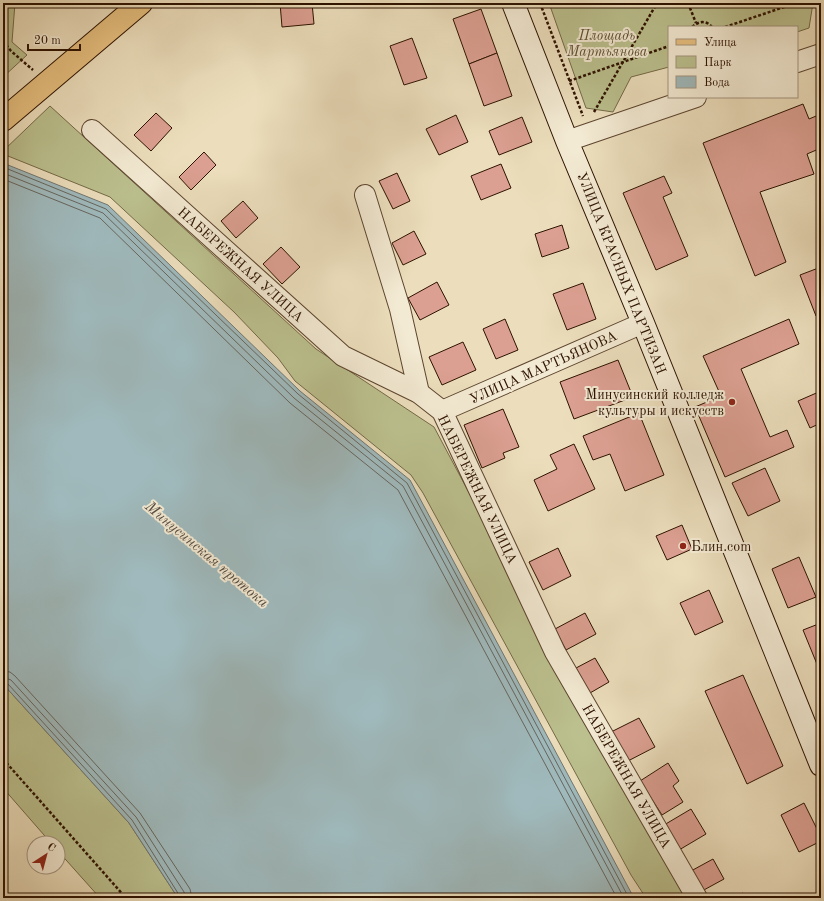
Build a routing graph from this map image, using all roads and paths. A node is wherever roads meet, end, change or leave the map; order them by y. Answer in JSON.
{"nodes":[{"id":1,"x":141,"y":3,"type":"edge"},
{"id":2,"x":514,"y":3,"type":"edge"},
{"id":3,"x":540,"y":3,"type":"edge"},
{"id":4,"x":657,"y":3,"type":"edge"},
{"id":5,"x":688,"y":3,"type":"edge"},
{"id":6,"x":796,"y":3,"type":"edge"},
{"id":7,"x":696,"y":23,"type":"junction"},
{"id":8,"x":693,"y":26,"type":"edge"},
{"id":9,"x":711,"y":26,"type":"edge"},
{"id":10,"x":728,"y":26,"type":"edge"},
{"id":11,"x":3,"y":41,"type":"edge"},
{"id":12,"x":668,"y":46,"type":"edge"},
{"id":13,"x":821,"y":54,"type":"edge"},
{"id":14,"x":798,"y":62,"type":"edge"},
{"id":15,"x":622,"y":63,"type":"junction"},
{"id":16,"x":33,"y":70,"type":"dead end"},
{"id":17,"x":569,"y":81,"type":"junction"},
{"id":18,"x":693,"y":98,"type":"edge"},
{"id":19,"x":3,"y":120,"type":"edge"},
{"id":20,"x":92,"y":130,"type":"dead end"},
{"id":21,"x":588,"y":130,"type":"junction"},
{"id":22,"x":567,"y":141,"type":"junction"},
{"id":23,"x":365,"y":195,"type":"dead end"},
{"id":24,"x":643,"y":323,"type":"junction"},
{"id":25,"x":419,"y":393,"type":"junction"},
{"id":26,"x":442,"y":411,"type":"junction"},
{"id":27,"x":3,"y":760,"type":"edge"},
{"id":28,"x":821,"y":765,"type":"edge"},
{"id":29,"x":126,"y":898,"type":"edge"},
{"id":30,"x":697,"y":898,"type":"edge"}],
"edges":[{"from":1,"to":19,"type":"main road"},
{"from":2,"to":22,"type":"main road","name":"УЛИЦА КРАСНЫХ ПАРТИЗАН"},
{"from":3,"to":17,"type":"path"},
{"from":4,"to":15,"type":"path"},
{"from":5,"to":7,"type":"path"},
{"from":6,"to":10,"type":"path"},
{"from":7,"to":8,"type":"path"},
{"from":7,"to":9,"type":"path"},
{"from":11,"to":16,"type":"path"},
{"from":12,"to":15,"type":"path"},
{"from":13,"to":14,"type":"street"},
{"from":15,"to":17,"type":"path"},
{"from":15,"to":21,"type":"path"},
{"from":17,"to":21,"type":"path"},
{"from":18,"to":21,"type":"street"},
{"from":20,"to":25,"type":"street","name":"НАБЕРЕЖНАЯ УЛИЦА"},
{"from":21,"to":22,"type":"street"},
{"from":22,"to":24,"type":"main road","name":"УЛИЦА КРАСНЫХ ПАРТИЗАН"},
{"from":23,"to":25,"type":"street"},
{"from":24,"to":26,"type":"street","name":"УЛИЦА МАРТЬЯНОВА"},
{"from":24,"to":28,"type":"main road","name":"УЛИЦА КРАСНЫХ ПАРТИЗАН"},
{"from":25,"to":26,"type":"street","name":"НАБЕРЕЖНАЯ УЛИЦА"},
{"from":26,"to":30,"type":"street","name":"НАБЕРЕЖНАЯ УЛИЦА"},
{"from":27,"to":29,"type":"path"}]}
